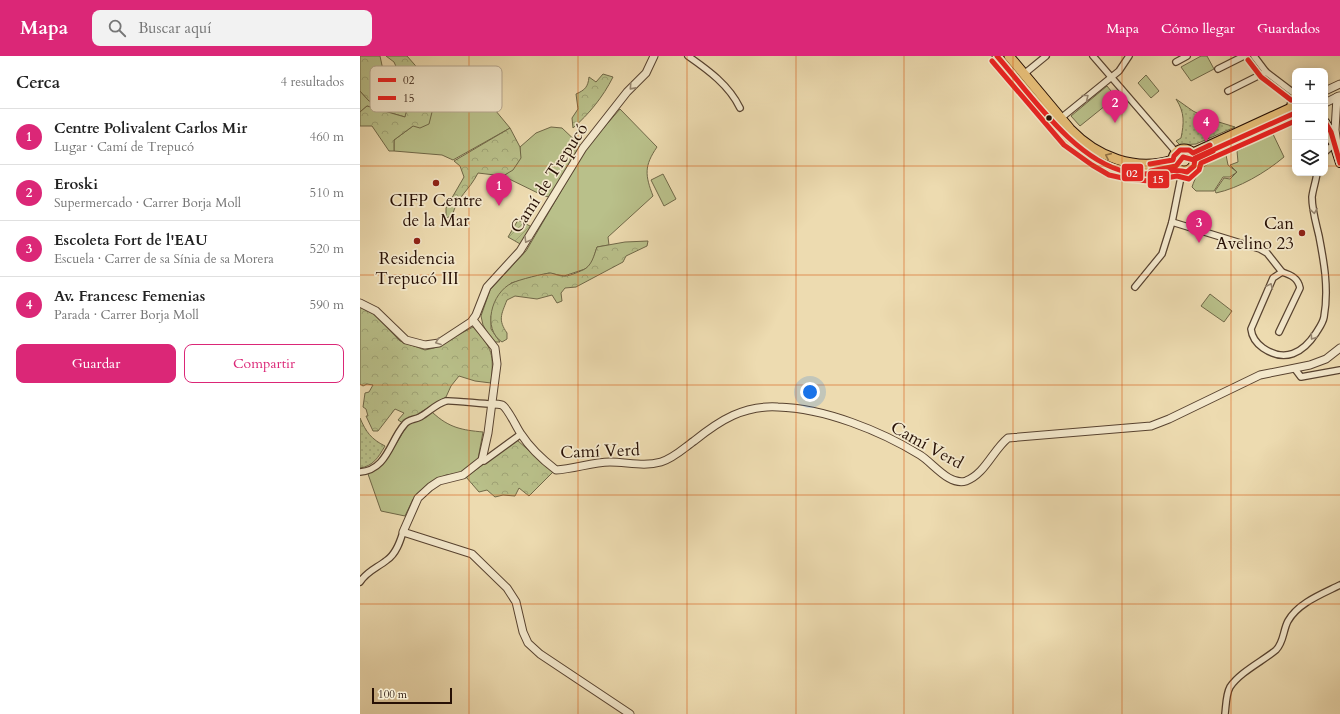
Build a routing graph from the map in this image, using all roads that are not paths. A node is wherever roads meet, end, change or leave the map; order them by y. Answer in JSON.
{"nodes":[{"id":1,"x":654,"y":56,"type":"edge"},
{"id":2,"x":688,"y":56,"type":"edge"},
{"id":3,"x":997,"y":56,"type":"edge"},
{"id":4,"x":1009,"y":56,"type":"edge"},
{"id":5,"x":1046,"y":56,"type":"edge"},
{"id":6,"x":1093,"y":56,"type":"edge"},
{"id":7,"x":1129,"y":56,"type":"edge"},
{"id":8,"x":1187,"y":56,"type":"edge"},
{"id":9,"x":1244,"y":56,"type":"edge"},
{"id":10,"x":1254,"y":56,"type":"edge"},
{"id":11,"x":1176,"y":62,"type":"dead end"},
{"id":12,"x":1218,"y":69,"type":"dead end"},
{"id":13,"x":1266,"y":72,"type":"junction"},
{"id":14,"x":1024,"y":74,"type":"junction"},
{"id":15,"x":1111,"y":77,"type":"junction"},
{"id":16,"x":1340,"y":84,"type":"edge"},
{"id":17,"x":1328,"y":90,"type":"edge"},
{"id":18,"x":1228,"y":91,"type":"dead end"},
{"id":19,"x":1292,"y":94,"type":"edge"},
{"id":20,"x":1338,"y":96,"type":"edge"},
{"id":21,"x":1328,"y":101,"type":"edge"},
{"id":22,"x":740,"y":108,"type":"dead end"},
{"id":23,"x":1292,"y":112,"type":"edge"},
{"id":24,"x":1336,"y":117,"type":"junction"},
{"id":25,"x":1061,"y":118,"type":"junction"},
{"id":26,"x":1328,"y":127,"type":"edge"},
{"id":27,"x":1340,"y":128,"type":"edge"},
{"id":28,"x":1328,"y":134,"type":"edge"},
{"id":29,"x":1334,"y":143,"type":"junction"},
{"id":30,"x":1328,"y":149,"type":"edge"},
{"id":31,"x":1194,"y":155,"type":"junction"},
{"id":32,"x":1340,"y":162,"type":"edge"},
{"id":33,"x":1177,"y":163,"type":"junction"},
{"id":34,"x":1316,"y":176,"type":"edge"},
{"id":35,"x":1172,"y":222,"type":"junction"},
{"id":36,"x":1282,"y":272,"type":"junction"},
{"id":37,"x":1135,"y":287,"type":"dead end"},
{"id":38,"x":360,"y":303,"type":"edge"},
{"id":39,"x":473,"y":320,"type":"junction"},
{"id":40,"x":1279,"y":332,"type":"dead end"},
{"id":41,"x":1340,"y":348,"type":"edge"},
{"id":42,"x":1295,"y":369,"type":"junction"},
{"id":43,"x":1340,"y":370,"type":"edge"},
{"id":44,"x":492,"y":404,"type":"junction"},
{"id":45,"x":521,"y":434,"type":"junction"},
{"id":46,"x":482,"y":460,"type":"junction"},
{"id":47,"x":360,"y":472,"type":"edge"},
{"id":48,"x":403,"y":532,"type":"junction"},
{"id":49,"x":360,"y":582,"type":"edge"},
{"id":50,"x":1340,"y":585,"type":"edge"},
{"id":51,"x":630,"y":714,"type":"edge"},
{"id":52,"x":1225,"y":714,"type":"edge"}],
"edges":[{"from":1,"to":39,"type":"street","name":"Camí de Trepucó","one_way":true},
{"from":2,"to":22,"type":"street"},
{"from":3,"to":33,"type":"main road"},
{"from":4,"to":14,"type":"main road"},
{"from":5,"to":14,"type":"street"},
{"from":6,"to":15,"type":"street"},
{"from":7,"to":15,"type":"street"},
{"from":8,"to":11,"type":"street"},
{"from":9,"to":12,"type":"street"},
{"from":10,"to":13,"type":"street"},
{"from":13,"to":18,"type":"street"},
{"from":13,"to":19,"type":"street"},
{"from":14,"to":25,"type":"main road"},
{"from":25,"to":15,"type":"street","one_way":true},
{"from":15,"to":33,"type":"street"},
{"from":16,"to":17,"type":"street"},
{"from":20,"to":21,"type":"street"},
{"from":20,"to":24,"type":"street"},
{"from":23,"to":31,"type":"main road"},
{"from":24,"to":27,"type":"street"},
{"from":24,"to":32,"type":"street"},
{"from":33,"to":25,"type":"main road","one_way":true},
{"from":26,"to":29,"type":"main road"},
{"from":28,"to":29,"type":"main road"},
{"from":29,"to":30,"type":"street"},
{"from":29,"to":32,"type":"main road"},
{"from":31,"to":33,"type":"main road"},
{"from":31,"to":33,"type":"main road"},
{"from":33,"to":35,"type":"street"},
{"from":34,"to":36,"type":"street","one_way":true},
{"from":35,"to":36,"type":"street"},
{"from":35,"to":37,"type":"street"},
{"from":36,"to":40,"type":"street"},
{"from":39,"to":38,"type":"street","one_way":true},
{"from":39,"to":44,"type":"street"},
{"from":41,"to":42,"type":"street","name":"Camí Verd"},
{"from":42,"to":43,"type":"street"},
{"from":42,"to":45,"type":"street","name":"Camí Verd"},
{"from":44,"to":45,"type":"street","name":"Camí Verd"},
{"from":44,"to":46,"type":"street"},
{"from":44,"to":47,"type":"street"},
{"from":45,"to":46,"type":"street"},
{"from":46,"to":48,"type":"street"},
{"from":48,"to":49,"type":"street"},
{"from":48,"to":51,"type":"street"},
{"from":50,"to":52,"type":"street"}]}
